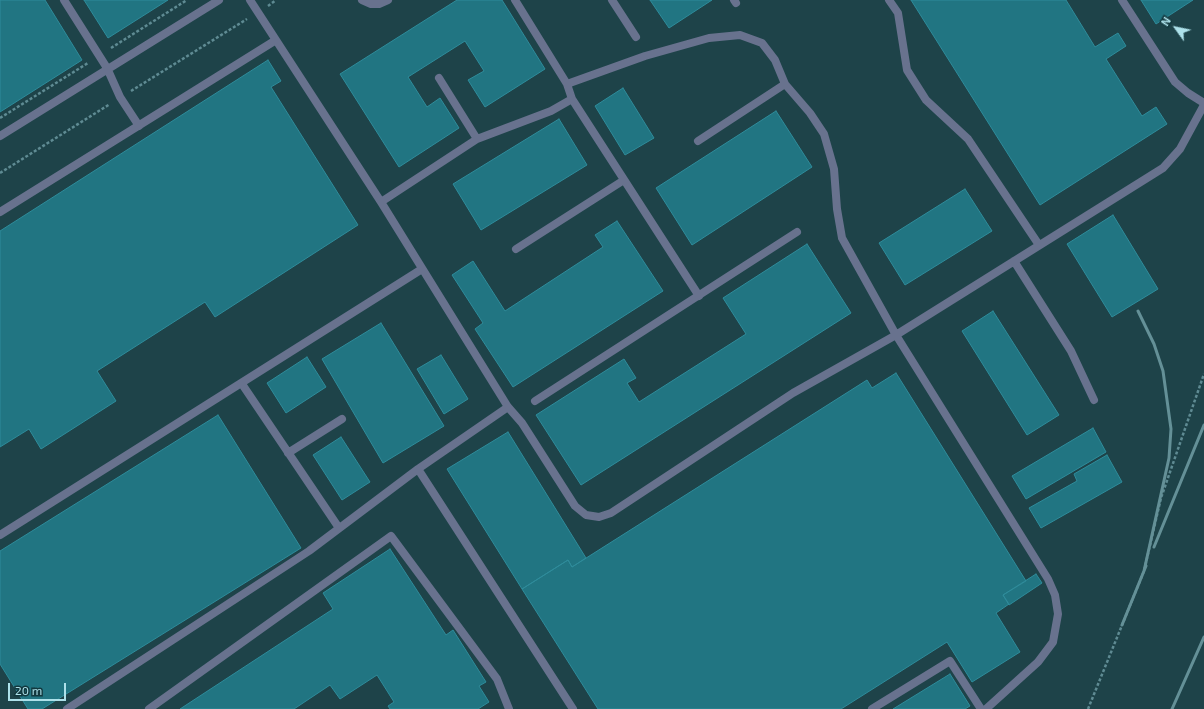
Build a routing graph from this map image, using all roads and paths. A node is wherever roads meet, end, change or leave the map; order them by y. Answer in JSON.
{"nodes":[{"id":1,"x":64,"y":0,"type":"edge"},
{"id":2,"x":219,"y":0,"type":"edge"},
{"id":3,"x":250,"y":0,"type":"edge"},
{"id":4,"x":276,"y":0,"type":"edge"},
{"id":5,"x":362,"y":0,"type":"edge"},
{"id":6,"x":388,"y":0,"type":"edge"},
{"id":7,"x":515,"y":0,"type":"edge"},
{"id":8,"x":612,"y":0,"type":"edge"},
{"id":9,"x":890,"y":0,"type":"edge"},
{"id":10,"x":1122,"y":0,"type":"edge"},
{"id":11,"x":258,"y":12,"type":"junction"},
{"id":12,"x":636,"y":37,"type":"dead end"},
{"id":13,"x":276,"y":40,"type":"junction"},
{"id":14,"x":107,"y":68,"type":"junction"},
{"id":15,"x":439,"y":78,"type":"dead end"},
{"id":16,"x":567,"y":84,"type":"junction"},
{"id":17,"x":785,"y":84,"type":"junction"},
{"id":18,"x":120,"y":98,"type":"junction"},
{"id":19,"x":572,"y":99,"type":"junction"},
{"id":20,"x":1204,"y":104,"type":"edge"},
{"id":21,"x":139,"y":126,"type":"junction"},
{"id":22,"x":0,"y":136,"type":"edge"},
{"id":23,"x":477,"y":139,"type":"junction"},
{"id":24,"x":698,"y":141,"type":"dead end"},
{"id":25,"x":0,"y":173,"type":"edge"},
{"id":26,"x":624,"y":180,"type":"junction"},
{"id":27,"x":381,"y":202,"type":"junction"},
{"id":28,"x":0,"y":212,"type":"edge"},
{"id":29,"x":797,"y":232,"type":"dead end"},
{"id":30,"x":1039,"y":245,"type":"junction"},
{"id":31,"x":516,"y":249,"type":"dead end"},
{"id":32,"x":1014,"y":261,"type":"junction"},
{"id":33,"x":422,"y":269,"type":"junction"},
{"id":34,"x":699,"y":296,"type":"junction"},
{"id":35,"x":896,"y":335,"type":"junction"},
{"id":36,"x":1204,"y":374,"type":"edge"},
{"id":37,"x":242,"y":384,"type":"junction"},
{"id":38,"x":1094,"y":400,"type":"dead end"},
{"id":39,"x":535,"y":401,"type":"dead end"},
{"id":40,"x":508,"y":408,"type":"junction"},
{"id":41,"x":342,"y":419,"type":"dead end"},
{"id":42,"x":288,"y":453,"type":"junction"},
{"id":43,"x":418,"y":469,"type":"junction"},
{"id":44,"x":339,"y":528,"type":"junction"},
{"id":45,"x":0,"y":535,"type":"edge"},
{"id":46,"x":67,"y":709,"type":"edge"},
{"id":47,"x":149,"y":709,"type":"edge"},
{"id":48,"x":509,"y":709,"type":"edge"},
{"id":49,"x":573,"y":709,"type":"edge"},
{"id":50,"x":872,"y":709,"type":"edge"},
{"id":51,"x":981,"y":709,"type":"edge"},
{"id":52,"x":986,"y":709,"type":"edge"},
{"id":53,"x":1088,"y":709,"type":"edge"}],
"edges":[{"from":1,"to":14,"type":"lane"},
{"from":2,"to":14,"type":"lane"},
{"from":3,"to":11,"type":"lane"},
{"from":4,"to":11,"type":"path"},
{"from":5,"to":6,"type":"lane"},
{"from":7,"to":16,"type":"lane"},
{"from":8,"to":12,"type":"lane"},
{"from":9,"to":30,"type":"lane"},
{"from":10,"to":20,"type":"lane"},
{"from":11,"to":13,"type":"lane"},
{"from":11,"to":18,"type":"path"},
{"from":13,"to":21,"type":"lane"},
{"from":13,"to":27,"type":"lane"},
{"from":14,"to":18,"type":"lane"},
{"from":14,"to":22,"type":"lane"},
{"from":15,"to":23,"type":"lane"},
{"from":16,"to":17,"type":"lane"},
{"from":16,"to":19,"type":"lane"},
{"from":17,"to":24,"type":"lane"},
{"from":17,"to":35,"type":"lane"},
{"from":18,"to":21,"type":"lane"},
{"from":18,"to":25,"type":"path"},
{"from":19,"to":23,"type":"lane"},
{"from":19,"to":26,"type":"lane"},
{"from":20,"to":30,"type":"lane"},
{"from":21,"to":28,"type":"lane"},
{"from":23,"to":27,"type":"lane"},
{"from":26,"to":31,"type":"lane"},
{"from":26,"to":34,"type":"lane"},
{"from":27,"to":33,"type":"lane"},
{"from":29,"to":34,"type":"lane"},
{"from":30,"to":32,"type":"lane"},
{"from":32,"to":35,"type":"lane"},
{"from":32,"to":38,"type":"lane"},
{"from":33,"to":37,"type":"lane"},
{"from":33,"to":40,"type":"lane"},
{"from":34,"to":39,"type":"lane"},
{"from":35,"to":40,"type":"lane"},
{"from":35,"to":52,"type":"lane"},
{"from":36,"to":53,"type":"path"},
{"from":37,"to":42,"type":"lane"},
{"from":37,"to":45,"type":"lane"},
{"from":40,"to":43,"type":"lane"},
{"from":41,"to":42,"type":"lane"},
{"from":42,"to":44,"type":"lane"},
{"from":43,"to":44,"type":"lane"},
{"from":43,"to":49,"type":"lane"},
{"from":44,"to":46,"type":"lane"},
{"from":47,"to":48,"type":"lane"},
{"from":50,"to":51,"type":"lane"}]}
